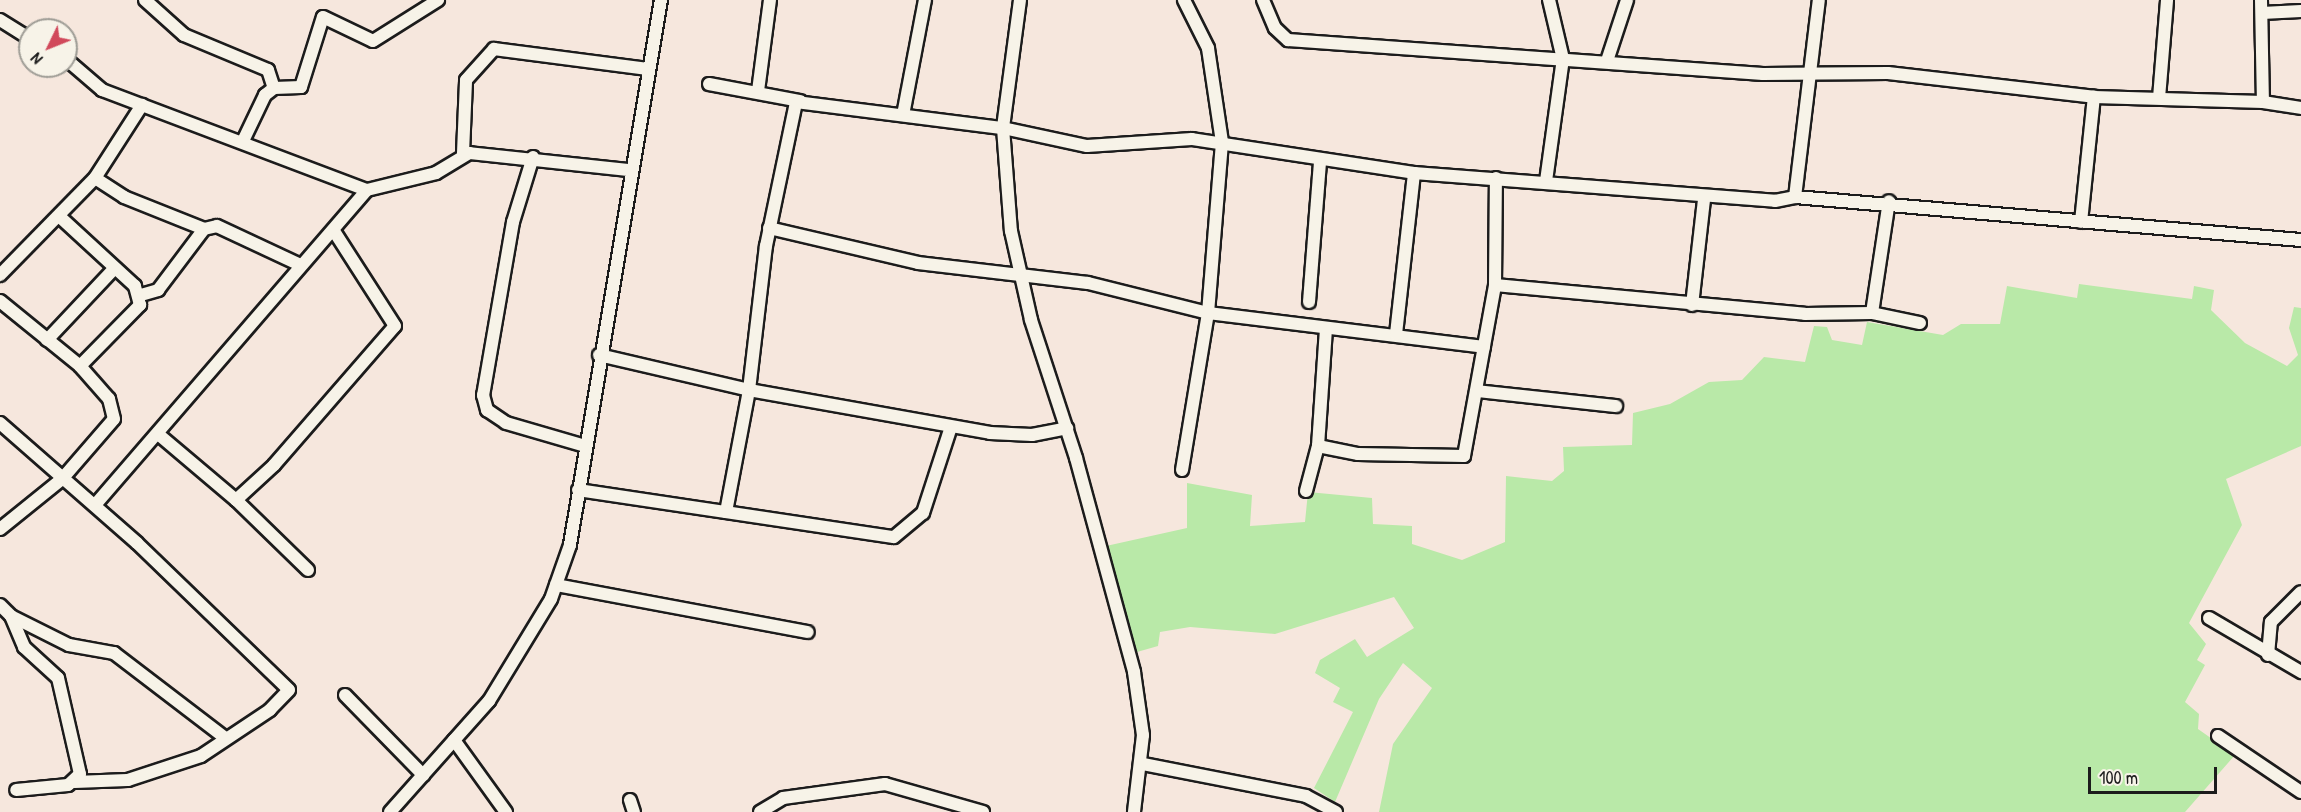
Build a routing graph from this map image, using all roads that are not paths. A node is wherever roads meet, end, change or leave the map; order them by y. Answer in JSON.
{"nodes":[{"id":1,"x":145,"y":0,"type":"edge"},
{"id":2,"x":438,"y":0,"type":"edge"},
{"id":3,"x":661,"y":0,"type":"edge"},
{"id":4,"x":770,"y":0,"type":"edge"},
{"id":5,"x":925,"y":0,"type":"edge"},
{"id":6,"x":1020,"y":0,"type":"edge"},
{"id":7,"x":1184,"y":0,"type":"edge"},
{"id":8,"x":1263,"y":0,"type":"edge"},
{"id":9,"x":1549,"y":0,"type":"edge"},
{"id":10,"x":1627,"y":0,"type":"edge"},
{"id":11,"x":1820,"y":0,"type":"edge"},
{"id":12,"x":2167,"y":0,"type":"edge"},
{"id":13,"x":2261,"y":0,"type":"edge"},
{"id":14,"x":2301,"y":11,"type":"edge"},
{"id":15,"x":2262,"y":14,"type":"junction"},
{"id":16,"x":0,"y":20,"type":"edge"},
{"id":17,"x":18,"y":31,"type":"edge"},
{"id":18,"x":1563,"y":59,"type":"junction"},
{"id":19,"x":1607,"y":61,"type":"junction"},
{"id":20,"x":78,"y":69,"type":"edge"},
{"id":21,"x":648,"y":69,"type":"junction"},
{"id":22,"x":1813,"y":70,"type":"junction"},
{"id":23,"x":709,"y":84,"type":"dead end"},
{"id":24,"x":274,"y":88,"type":"junction"},
{"id":25,"x":758,"y":91,"type":"junction"},
{"id":26,"x":2094,"y":97,"type":"junction"},
{"id":27,"x":2159,"y":98,"type":"junction"},
{"id":28,"x":800,"y":100,"type":"junction"},
{"id":29,"x":2263,"y":102,"type":"junction"},
{"id":30,"x":142,"y":105,"type":"junction"},
{"id":31,"x":2301,"y":108,"type":"edge"},
{"id":32,"x":903,"y":115,"type":"junction"},
{"id":33,"x":1003,"y":128,"type":"junction"},
{"id":34,"x":243,"y":141,"type":"junction"},
{"id":35,"x":1222,"y":142,"type":"junction"},
{"id":36,"x":463,"y":153,"type":"junction"},
{"id":37,"x":533,"y":158,"type":"junction"},
{"id":38,"x":1320,"y":161,"type":"junction"},
{"id":39,"x":629,"y":170,"type":"junction"},
{"id":40,"x":1414,"y":173,"type":"junction"},
{"id":41,"x":95,"y":178,"type":"junction"},
{"id":42,"x":1497,"y":178,"type":"junction"},
{"id":43,"x":1546,"y":181,"type":"junction"},
{"id":44,"x":367,"y":190,"type":"junction"},
{"id":45,"x":1795,"y":196,"type":"junction"},
{"id":46,"x":1704,"y":199,"type":"junction"},
{"id":47,"x":1888,"y":201,"type":"junction"},
{"id":48,"x":59,"y":216,"type":"junction"},
{"id":49,"x":2081,"y":222,"type":"junction"},
{"id":50,"x":770,"y":228,"type":"junction"},
{"id":51,"x":204,"y":229,"type":"junction"},
{"id":52,"x":334,"y":231,"type":"junction"},
{"id":53,"x":2301,"y":240,"type":"edge"},
{"id":54,"x":298,"y":264,"type":"junction"},
{"id":55,"x":114,"y":269,"type":"junction"},
{"id":56,"x":0,"y":275,"type":"edge"},
{"id":57,"x":1020,"y":276,"type":"junction"},
{"id":58,"x":1495,"y":285,"type":"junction"},
{"id":59,"x":141,"y":295,"type":"junction"},
{"id":60,"x":0,"y":301,"type":"edge"},
{"id":61,"x":1309,"y":302,"type":"dead end"},
{"id":62,"x":1692,"y":306,"type":"junction"},
{"id":63,"x":1208,"y":313,"type":"junction"},
{"id":64,"x":1872,"y":313,"type":"junction"},
{"id":65,"x":1920,"y":322,"type":"dead end"},
{"id":66,"x":1326,"y":329,"type":"junction"},
{"id":67,"x":1396,"y":334,"type":"junction"},
{"id":68,"x":47,"y":340,"type":"junction"},
{"id":69,"x":1484,"y":346,"type":"junction"},
{"id":70,"x":599,"y":355,"type":"junction"},
{"id":71,"x":80,"y":366,"type":"junction"},
{"id":72,"x":749,"y":390,"type":"junction"},
{"id":73,"x":1477,"y":391,"type":"junction"},
{"id":74,"x":1616,"y":406,"type":"dead end"},
{"id":75,"x":0,"y":423,"type":"edge"},
{"id":76,"x":951,"y":427,"type":"junction"},
{"id":77,"x":1067,"y":428,"type":"junction"},
{"id":78,"x":158,"y":434,"type":"junction"},
{"id":79,"x":585,"y":446,"type":"junction"},
{"id":80,"x":1318,"y":446,"type":"junction"},
{"id":81,"x":1182,"y":470,"type":"dead end"},
{"id":82,"x":62,"y":478,"type":"junction"},
{"id":83,"x":579,"y":490,"type":"junction"},
{"id":84,"x":1306,"y":491,"type":"dead end"},
{"id":85,"x":236,"y":500,"type":"junction"},
{"id":86,"x":95,"y":505,"type":"junction"},
{"id":87,"x":726,"y":512,"type":"junction"},
{"id":88,"x":0,"y":528,"type":"edge"},
{"id":89,"x":308,"y":570,"type":"dead end"},
{"id":90,"x":556,"y":585,"type":"junction"},
{"id":91,"x":2301,"y":592,"type":"edge"},
{"id":92,"x":0,"y":605,"type":"edge"},
{"id":93,"x":11,"y":616,"type":"junction"},
{"id":94,"x":2209,"y":618,"type":"dead end"},
{"id":95,"x":808,"y":632,"type":"dead end"},
{"id":96,"x":2268,"y":655,"type":"junction"},
{"id":97,"x":2301,"y":672,"type":"edge"},
{"id":98,"x":345,"y":695,"type":"dead end"},
{"id":99,"x":2218,"y":736,"type":"dead end"},
{"id":100,"x":224,"y":737,"type":"junction"},
{"id":101,"x":454,"y":740,"type":"junction"},
{"id":102,"x":1143,"y":764,"type":"junction"},
{"id":103,"x":423,"y":775,"type":"junction"},
{"id":104,"x":74,"y":783,"type":"junction"},
{"id":105,"x":16,"y":790,"type":"dead end"},
{"id":106,"x":2301,"y":792,"type":"edge"},
{"id":107,"x":390,"y":812,"type":"edge"},
{"id":108,"x":506,"y":812,"type":"edge"},
{"id":109,"x":760,"y":812,"type":"edge"},
{"id":110,"x":983,"y":812,"type":"edge"},
{"id":111,"x":1134,"y":812,"type":"edge"},
{"id":112,"x":1336,"y":812,"type":"edge"}],
"edges":[{"from":1,"to":24,"type":"street"},
{"from":2,"to":24,"type":"street"},
{"from":3,"to":21,"type":"street"},
{"from":4,"to":25,"type":"street"},
{"from":5,"to":32,"type":"street"},
{"from":6,"to":33,"type":"street"},
{"from":7,"to":35,"type":"street"},
{"from":8,"to":18,"type":"street"},
{"from":9,"to":18,"type":"street"},
{"from":10,"to":19,"type":"street"},
{"from":11,"to":22,"type":"street"},
{"from":12,"to":27,"type":"street"},
{"from":13,"to":15,"type":"street"},
{"from":14,"to":15,"type":"street"},
{"from":15,"to":29,"type":"street"},
{"from":16,"to":17,"type":"street"},
{"from":18,"to":19,"type":"street"},
{"from":18,"to":43,"type":"street"},
{"from":19,"to":22,"type":"street"},
{"from":20,"to":30,"type":"street"},
{"from":21,"to":36,"type":"street"},
{"from":21,"to":39,"type":"street"},
{"from":22,"to":26,"type":"street"},
{"from":22,"to":45,"type":"street"},
{"from":23,"to":25,"type":"street"},
{"from":24,"to":34,"type":"street"},
{"from":25,"to":28,"type":"street"},
{"from":26,"to":27,"type":"street"},
{"from":26,"to":49,"type":"street"},
{"from":27,"to":29,"type":"street"},
{"from":28,"to":32,"type":"street"},
{"from":28,"to":50,"type":"street"},
{"from":29,"to":31,"type":"street"},
{"from":30,"to":34,"type":"street"},
{"from":30,"to":41,"type":"street"},
{"from":32,"to":33,"type":"street"},
{"from":33,"to":35,"type":"street"},
{"from":33,"to":57,"type":"street"},
{"from":34,"to":44,"type":"street"},
{"from":35,"to":38,"type":"street"},
{"from":35,"to":63,"type":"street"},
{"from":36,"to":37,"type":"street"},
{"from":36,"to":44,"type":"street"},
{"from":37,"to":39,"type":"street"},
{"from":37,"to":79,"type":"street"},
{"from":38,"to":40,"type":"street"},
{"from":38,"to":61,"type":"street"},
{"from":39,"to":70,"type":"street"},
{"from":40,"to":42,"type":"street"},
{"from":40,"to":67,"type":"street"},
{"from":41,"to":48,"type":"street"},
{"from":41,"to":51,"type":"street"},
{"from":42,"to":43,"type":"street"},
{"from":42,"to":58,"type":"street"},
{"from":43,"to":46,"type":"street"},
{"from":44,"to":52,"type":"street"},
{"from":45,"to":46,"type":"street"},
{"from":45,"to":47,"type":"street"},
{"from":46,"to":62,"type":"street"},
{"from":47,"to":49,"type":"street"},
{"from":47,"to":64,"type":"street"},
{"from":48,"to":55,"type":"street"},
{"from":48,"to":56,"type":"street"},
{"from":49,"to":53,"type":"street"},
{"from":50,"to":57,"type":"street"},
{"from":50,"to":72,"type":"street"},
{"from":51,"to":54,"type":"street"},
{"from":51,"to":59,"type":"street"},
{"from":52,"to":54,"type":"street"},
{"from":52,"to":85,"type":"street"},
{"from":54,"to":78,"type":"street"},
{"from":55,"to":59,"type":"street"},
{"from":55,"to":68,"type":"street"},
{"from":57,"to":63,"type":"street"},
{"from":57,"to":77,"type":"street"},
{"from":58,"to":62,"type":"street"},
{"from":58,"to":69,"type":"street"},
{"from":59,"to":71,"type":"street"},
{"from":60,"to":68,"type":"street"},
{"from":62,"to":64,"type":"street"},
{"from":63,"to":66,"type":"street"},
{"from":63,"to":81,"type":"street"},
{"from":64,"to":65,"type":"street"},
{"from":66,"to":67,"type":"street"},
{"from":66,"to":80,"type":"street"},
{"from":67,"to":69,"type":"street"},
{"from":68,"to":71,"type":"street"},
{"from":69,"to":73,"type":"street"},
{"from":70,"to":72,"type":"street"},
{"from":70,"to":79,"type":"street"},
{"from":71,"to":82,"type":"street"},
{"from":72,"to":76,"type":"street"},
{"from":72,"to":87,"type":"street"},
{"from":73,"to":74,"type":"street"},
{"from":73,"to":80,"type":"street"},
{"from":75,"to":82,"type":"street"},
{"from":76,"to":77,"type":"street"},
{"from":76,"to":87,"type":"street"},
{"from":77,"to":102,"type":"street"},
{"from":78,"to":85,"type":"street"},
{"from":78,"to":86,"type":"street"},
{"from":79,"to":83,"type":"street"},
{"from":80,"to":84,"type":"street"},
{"from":82,"to":86,"type":"street"},
{"from":82,"to":88,"type":"street"},
{"from":83,"to":87,"type":"street"},
{"from":83,"to":90,"type":"street"},
{"from":85,"to":89,"type":"street"},
{"from":86,"to":100,"type":"street"},
{"from":90,"to":95,"type":"street"},
{"from":90,"to":101,"type":"street"},
{"from":91,"to":96,"type":"street"},
{"from":92,"to":93,"type":"street"},
{"from":93,"to":100,"type":"street"},
{"from":93,"to":104,"type":"street"},
{"from":94,"to":96,"type":"street"},
{"from":96,"to":97,"type":"street"},
{"from":98,"to":103,"type":"street"},
{"from":99,"to":106,"type":"street"},
{"from":100,"to":104,"type":"street"},
{"from":101,"to":103,"type":"street"},
{"from":101,"to":108,"type":"street"},
{"from":102,"to":111,"type":"street"},
{"from":102,"to":112,"type":"street"},
{"from":103,"to":107,"type":"street"},
{"from":104,"to":105,"type":"street"},
{"from":109,"to":110,"type":"street"}]}
